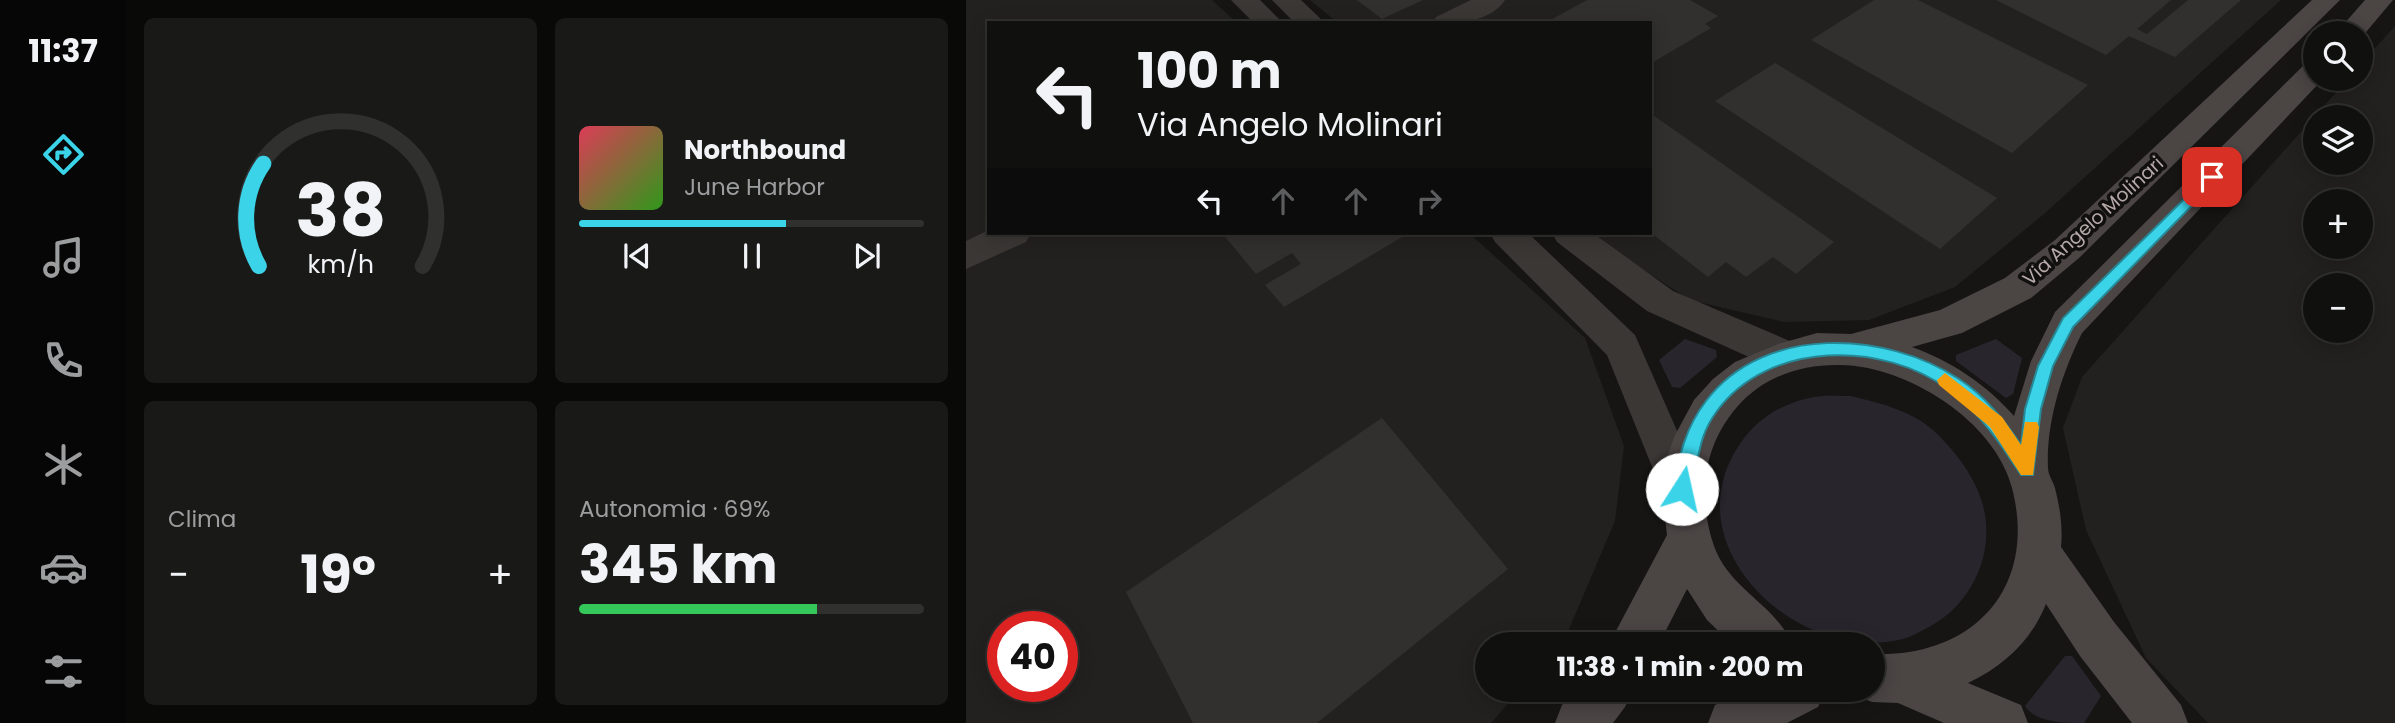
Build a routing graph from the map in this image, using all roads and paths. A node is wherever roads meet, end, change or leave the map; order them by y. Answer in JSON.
{"nodes":[{"id":1,"x":1244,"y":0,"type":"edge"},
{"id":2,"x":1285,"y":0,"type":"edge"},
{"id":3,"x":1492,"y":0,"type":"edge"},
{"id":4,"x":2327,"y":0,"type":"edge"},
{"id":5,"x":2380,"y":0,"type":"edge"},
{"id":6,"x":1268,"y":21,"type":"edge"},
{"id":7,"x":1310,"y":21,"type":"edge"},
{"id":8,"x":1450,"y":21,"type":"edge"},
{"id":9,"x":2361,"y":21,"type":"edge"},
{"id":10,"x":2303,"y":82,"type":"edge"},
{"id":11,"x":1010,"y":235,"type":"edge"},
{"id":12,"x":1509,"y":235,"type":"edge"},
{"id":13,"x":1572,"y":235,"type":"edge"},
{"id":14,"x":966,"y":256,"type":"edge"},
{"id":15,"x":1850,"y":349,"type":"junction"},
{"id":16,"x":1785,"y":356,"type":"junction"},
{"id":17,"x":2027,"y":470,"type":"junction"},
{"id":18,"x":1682,"y":489,"type":"junction"},
{"id":19,"x":1688,"y":541,"type":"junction"},
{"id":20,"x":2040,"y":555,"type":"junction"},
{"id":21,"x":1639,"y":632,"type":"edge"},
{"id":22,"x":1755,"y":632,"type":"edge"},
{"id":23,"x":1888,"y":679,"type":"edge"},
{"id":24,"x":1598,"y":702,"type":"edge"},
{"id":25,"x":1776,"y":702,"type":"edge"},
{"id":26,"x":1580,"y":723,"type":"edge"},
{"id":27,"x":1733,"y":723,"type":"edge"},
{"id":28,"x":2003,"y":723,"type":"edge"},
{"id":29,"x":2163,"y":723,"type":"edge"}],
"edges":[{"from":1,"to":6,"type":"street"},
{"from":2,"to":7,"type":"street"},
{"from":3,"to":8,"type":"street"},
{"from":4,"to":15,"type":"street","name":"Via Angelo Molinari"},
{"from":5,"to":9,"type":"street"},
{"from":10,"to":17,"type":"street"},
{"from":11,"to":14,"type":"street"},
{"from":12,"to":18,"type":"street"},
{"from":13,"to":16,"type":"street"},
{"from":15,"to":16,"type":"street"},
{"from":15,"to":17,"type":"street"},
{"from":16,"to":18,"type":"street"},
{"from":17,"to":20,"type":"street"},
{"from":18,"to":19,"type":"street"},
{"from":19,"to":21,"type":"street"},
{"from":19,"to":22,"type":"street"},
{"from":20,"to":23,"type":"street"},
{"from":20,"to":29,"type":"street"},
{"from":23,"to":28,"type":"street"},
{"from":24,"to":26,"type":"street"},
{"from":25,"to":27,"type":"street"}]}
